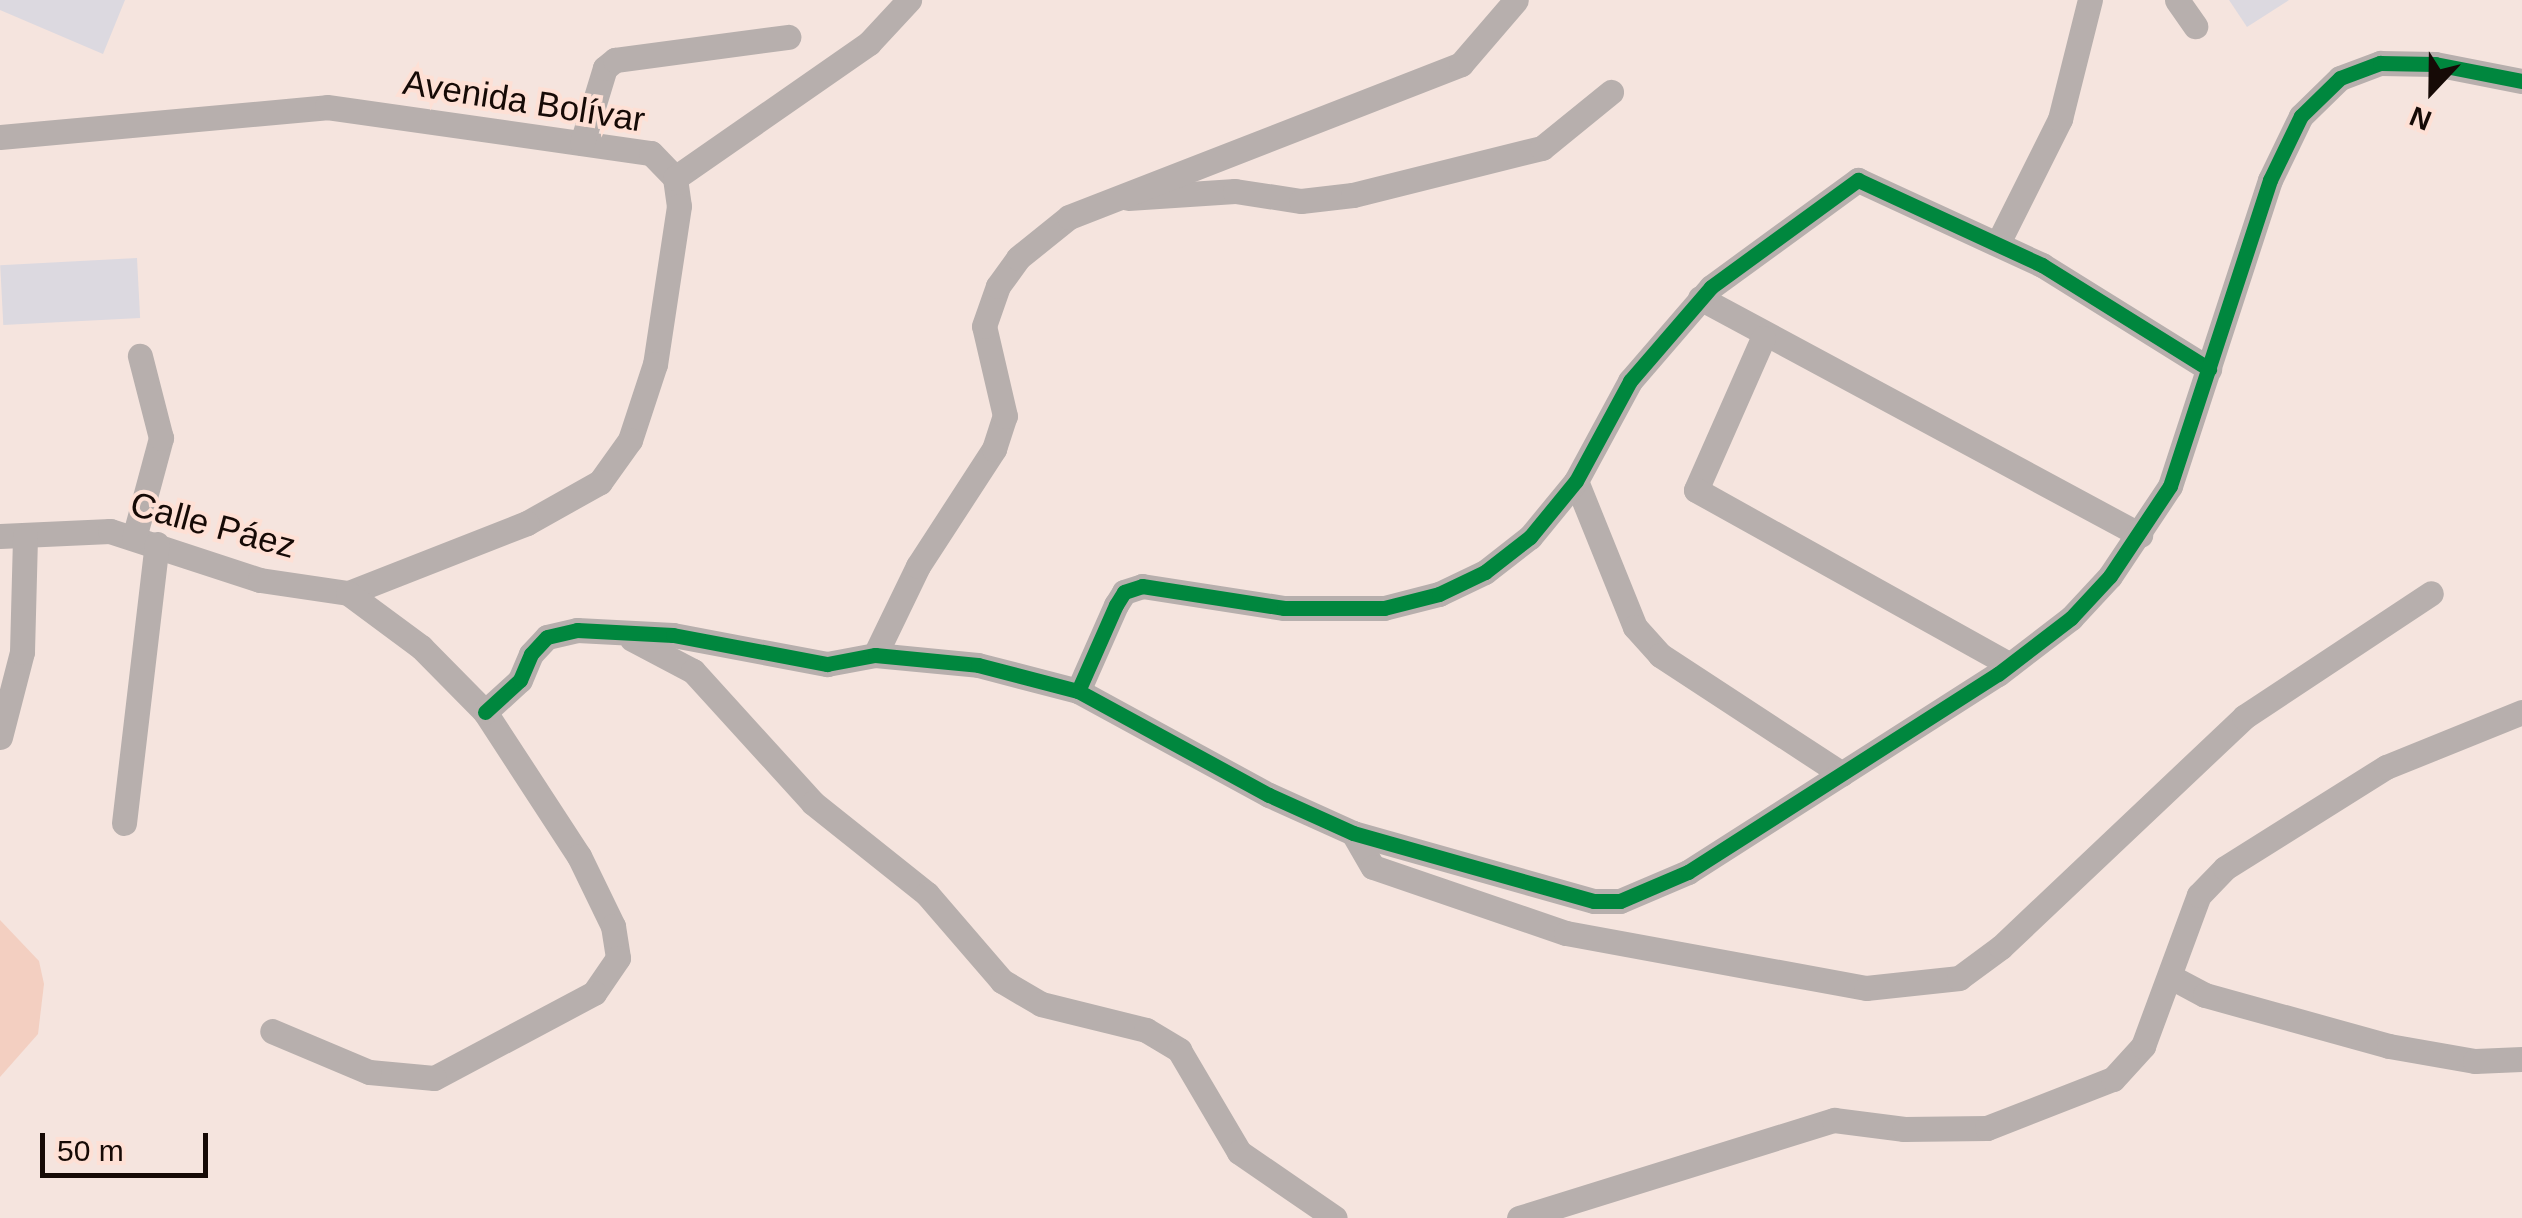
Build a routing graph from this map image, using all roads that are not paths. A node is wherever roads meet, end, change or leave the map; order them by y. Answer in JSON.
{"nodes":[{"id":1,"x":909,"y":0,"type":"edge"},
{"id":2,"x":1516,"y":0,"type":"edge"},
{"id":3,"x":2090,"y":0,"type":"edge"},
{"id":4,"x":2177,"y":0,"type":"edge"},
{"id":5,"x":2195,"y":26,"type":"dead end"},
{"id":6,"x":788,"y":37,"type":"dead end"},
{"id":7,"x":2522,"y":81,"type":"edge"},
{"id":8,"x":1611,"y":92,"type":"dead end"},
{"id":9,"x":0,"y":137,"type":"edge"},
{"id":10,"x":582,"y":142,"type":"junction"},
{"id":11,"x":675,"y":178,"type":"junction"},
{"id":12,"x":1110,"y":199,"type":"junction"},
{"id":13,"x":1998,"y":243,"type":"junction"},
{"id":14,"x":1700,"y":298,"type":"junction"},
{"id":15,"x":1762,"y":338,"type":"junction"},
{"id":16,"x":140,"y":356,"type":"dead end"},
{"id":17,"x":2208,"y":369,"type":"junction"},
{"id":18,"x":1576,"y":481,"type":"junction"},
{"id":19,"x":12,"y":536,"type":"edge"},
{"id":20,"x":2140,"y":536,"type":"junction"},
{"id":21,"x":146,"y":541,"type":"junction"},
{"id":22,"x":348,"y":593,"type":"junction"},
{"id":23,"x":2431,"y":594,"type":"dead end"},
{"id":24,"x":623,"y":635,"type":"junction"},
{"id":25,"x":875,"y":655,"type":"junction"},
{"id":26,"x":2010,"y":665,"type":"junction"},
{"id":27,"x":1078,"y":690,"type":"junction"},
{"id":28,"x":485,"y":712,"type":"junction"},
{"id":29,"x":2522,"y":712,"type":"edge"},
{"id":30,"x":0,"y":737,"type":"edge"},
{"id":31,"x":1842,"y":774,"type":"junction"},
{"id":32,"x":124,"y":823,"type":"dead end"},
{"id":33,"x":1353,"y":833,"type":"junction"},
{"id":34,"x":2170,"y":977,"type":"junction"},
{"id":35,"x":272,"y":1031,"type":"dead end"},
{"id":36,"x":2522,"y":1059,"type":"edge"},
{"id":37,"x":1523,"y":1217,"type":"edge"},
{"id":38,"x":1335,"y":1218,"type":"edge"}],
"edges":[{"from":1,"to":11,"type":"street"},
{"from":2,"to":12,"type":"street"},
{"from":3,"to":13,"type":"street"},
{"from":4,"to":5,"type":"street"},
{"from":6,"to":10,"type":"street"},
{"from":7,"to":17,"type":"street"},
{"from":8,"to":12,"type":"street"},
{"from":9,"to":10,"type":"street","name":"Avenida Bolívar"},
{"from":10,"to":11,"type":"street","name":"Avenida Bolívar"},
{"from":11,"to":22,"type":"street","name":"Avenida Bolívar"},
{"from":12,"to":25,"type":"street"},
{"from":13,"to":14,"type":"street"},
{"from":13,"to":17,"type":"street"},
{"from":14,"to":15,"type":"street"},
{"from":14,"to":18,"type":"street"},
{"from":15,"to":20,"type":"street"},
{"from":15,"to":26,"type":"street"},
{"from":16,"to":21,"type":"street"},
{"from":17,"to":20,"type":"street"},
{"from":18,"to":27,"type":"street"},
{"from":18,"to":31,"type":"street"},
{"from":19,"to":21,"type":"street","name":"Calle Páez"},
{"from":19,"to":30,"type":"street"},
{"from":20,"to":26,"type":"street"},
{"from":21,"to":22,"type":"street","name":"Calle Páez"},
{"from":21,"to":32,"type":"street"},
{"from":22,"to":28,"type":"street"},
{"from":23,"to":33,"type":"street"},
{"from":24,"to":25,"type":"street"},
{"from":24,"to":28,"type":"street"},
{"from":24,"to":38,"type":"street"},
{"from":25,"to":27,"type":"street"},
{"from":26,"to":31,"type":"street"},
{"from":27,"to":33,"type":"street"},
{"from":28,"to":35,"type":"street"},
{"from":29,"to":34,"type":"street"},
{"from":31,"to":33,"type":"street"},
{"from":34,"to":36,"type":"street"},
{"from":34,"to":37,"type":"street"}]}
